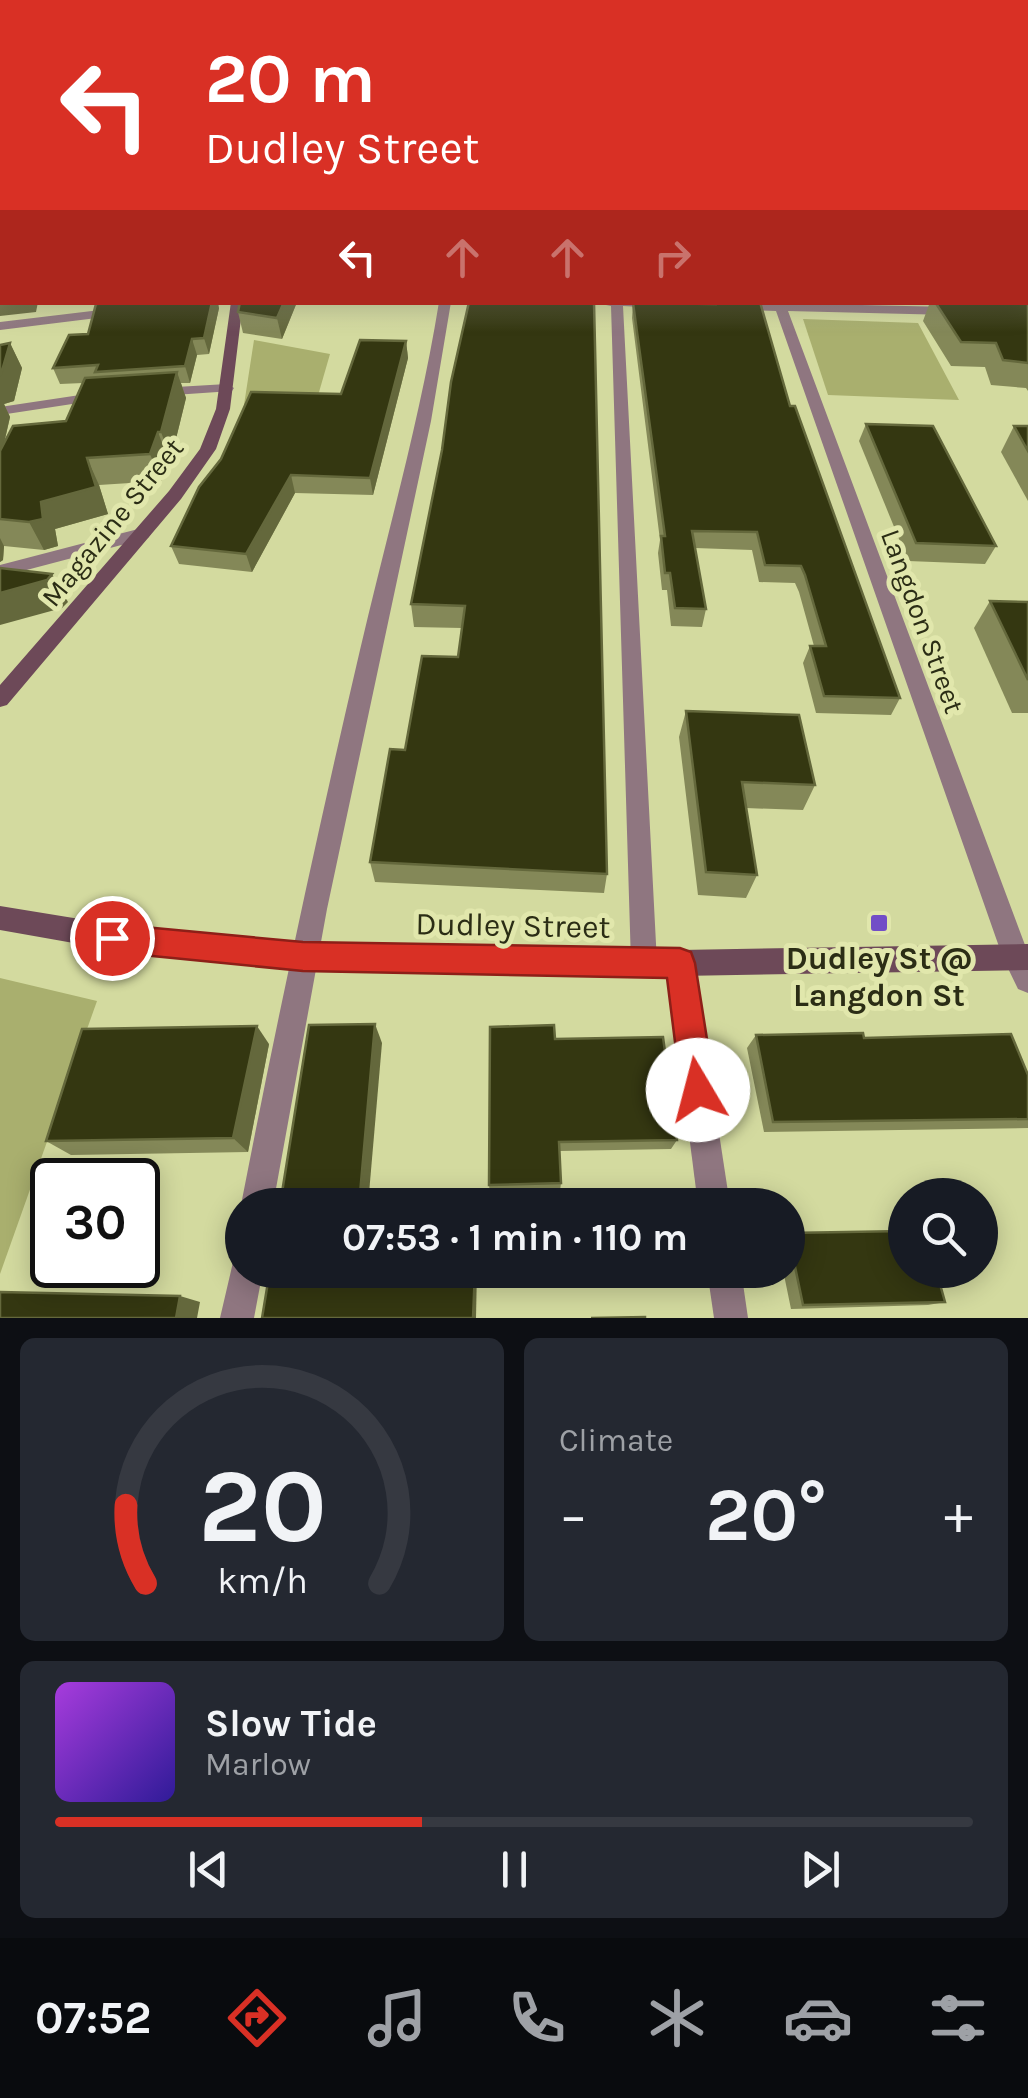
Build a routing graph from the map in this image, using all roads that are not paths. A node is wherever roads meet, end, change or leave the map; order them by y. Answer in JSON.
{"nodes":[{"id":1,"x":237,"y":305,"type":"edge"},
{"id":2,"x":444,"y":305,"type":"edge"},
{"id":3,"x":617,"y":305,"type":"edge"},
{"id":4,"x":714,"y":305,"type":"edge"},
{"id":5,"x":780,"y":305,"type":"edge"},
{"id":6,"x":137,"y":310,"type":"edge"},
{"id":7,"x":974,"y":312,"type":"edge"},
{"id":8,"x":0,"y":326,"type":"edge"},
{"id":9,"x":227,"y":388,"type":"junction"},
{"id":10,"x":144,"y":393,"type":"edge"},
{"id":11,"x":125,"y":394,"type":"edge"},
{"id":12,"x":0,"y":411,"type":"edge"},
{"id":13,"x":142,"y":534,"type":"junction"},
{"id":14,"x":0,"y":572,"type":"edge"},
{"id":15,"x":0,"y":699,"type":"edge"},
{"id":16,"x":0,"y":918,"type":"edge"},
{"id":17,"x":303,"y":956,"type":"junction"},
{"id":18,"x":644,"y":962,"type":"junction"},
{"id":19,"x":680,"y":963,"type":"junction"},
{"id":20,"x":1024,"y":964,"type":"edge"},
{"id":21,"x":260,"y":1188,"type":"edge"},
{"id":22,"x":712,"y":1188,"type":"edge"},
{"id":23,"x":243,"y":1288,"type":"edge"},
{"id":24,"x":727,"y":1288,"type":"edge"},
{"id":25,"x":237,"y":1318,"type":"edge"},
{"id":26,"x":731,"y":1318,"type":"edge"}],
"edges":[{"from":1,"to":9,"type":"main road","name":"Magazine Street"},
{"from":2,"to":17,"type":"street"},
{"from":3,"to":18,"type":"street"},
{"from":4,"to":5,"type":"street"},
{"from":5,"to":7,"type":"street"},
{"from":5,"to":20,"type":"street","name":"Langdon Street"},
{"from":6,"to":8,"type":"street"},
{"from":9,"to":10,"type":"street"},
{"from":9,"to":13,"type":"main road","name":"Magazine Street"},
{"from":11,"to":12,"type":"street"},
{"from":13,"to":14,"type":"street"},
{"from":13,"to":15,"type":"main road","name":"Magazine Street"},
{"from":16,"to":17,"type":"main road","name":"Dudley Street"},
{"from":17,"to":18,"type":"main road","name":"Dudley Street"},
{"from":17,"to":21,"type":"street"},
{"from":18,"to":19,"type":"main road","name":"Dudley Street"},
{"from":19,"to":20,"type":"main road","name":"Dudley Street"},
{"from":19,"to":22,"type":"street"},
{"from":23,"to":25,"type":"street"},
{"from":24,"to":26,"type":"street"}]}
